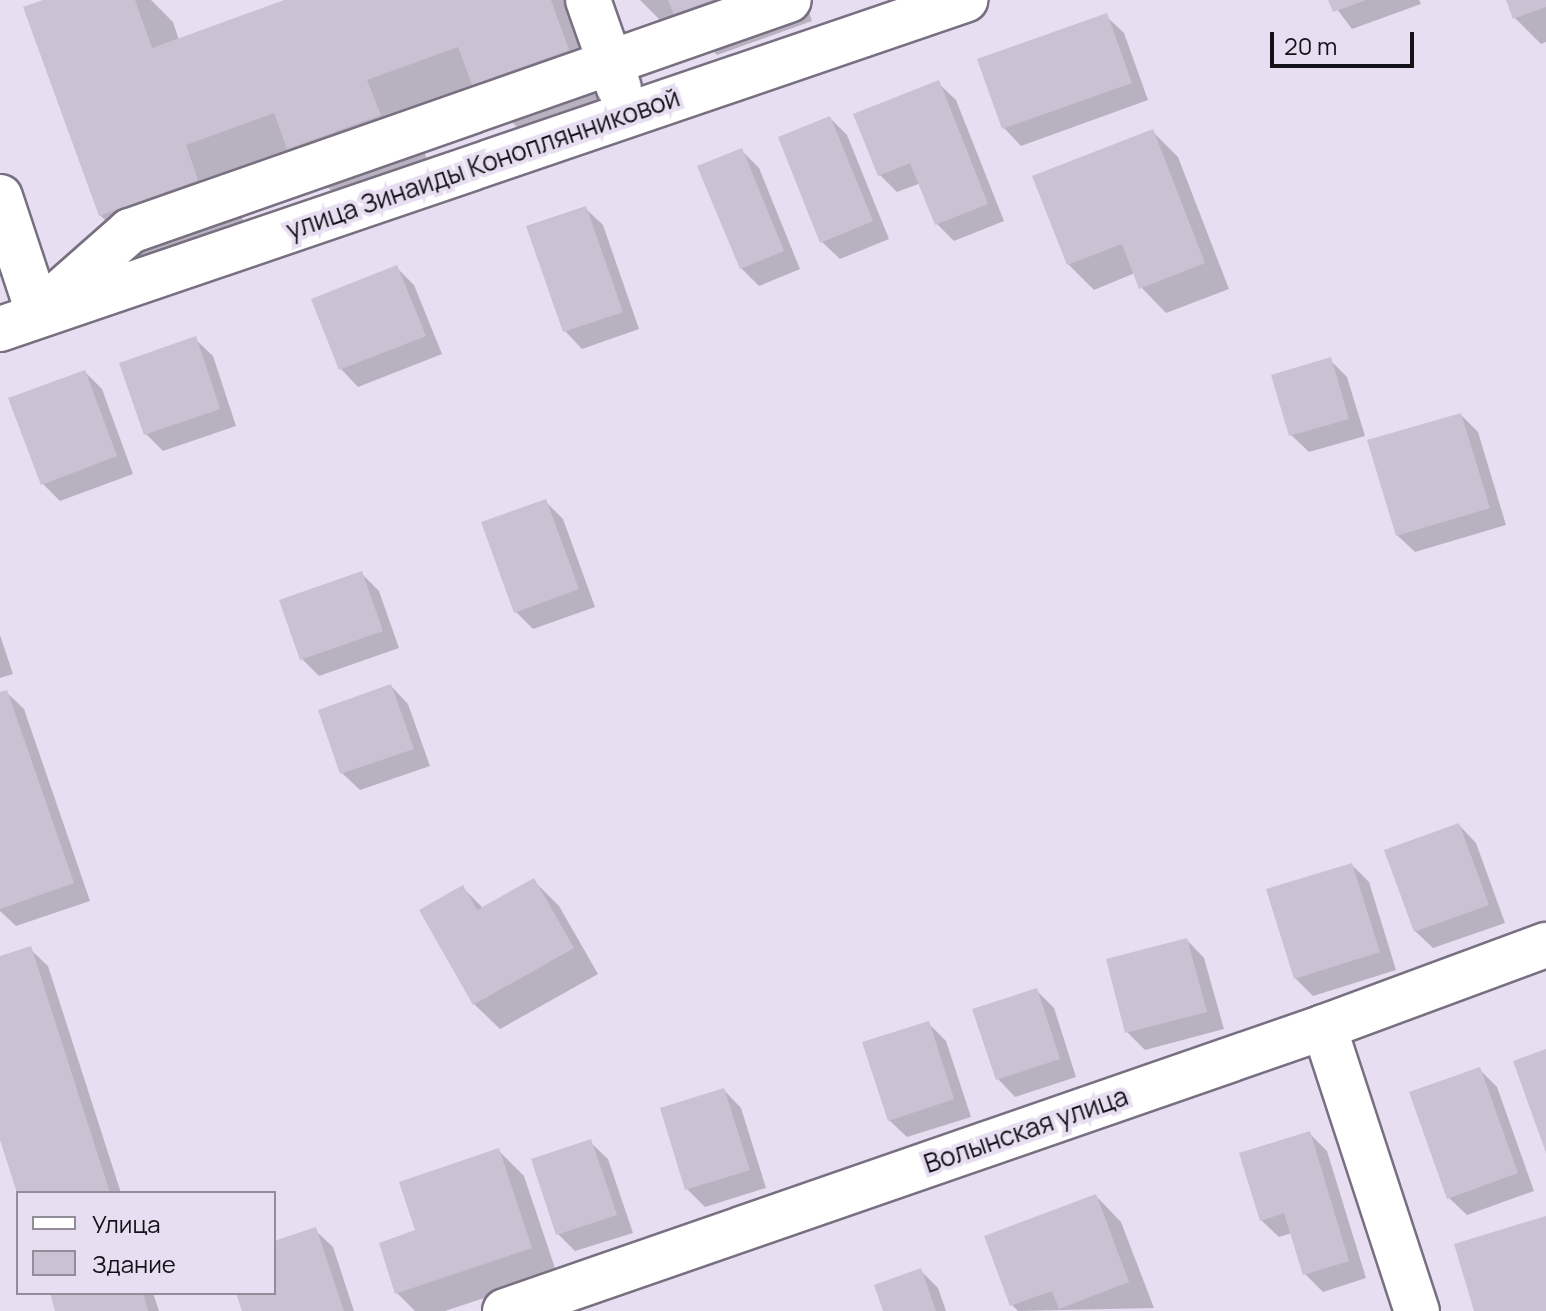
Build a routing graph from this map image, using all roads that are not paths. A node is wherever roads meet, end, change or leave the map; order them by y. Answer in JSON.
{"nodes":[{"id":1,"x":588,"y":0,"type":"edge"},
{"id":2,"x":789,"y":0,"type":"edge"},
{"id":3,"x":801,"y":0,"type":"edge"},
{"id":4,"x":965,"y":0,"type":"edge"},
{"id":5,"x":868,"y":22,"type":"edge"},
{"id":6,"x":609,"y":62,"type":"junction"},
{"id":7,"x":628,"y":115,"type":"junction"},
{"id":8,"x":0,"y":197,"type":"edge"},
{"id":9,"x":26,"y":318,"type":"edge"},
{"id":10,"x":1546,"y":945,"type":"edge"},
{"id":11,"x":1324,"y":1027,"type":"junction"},
{"id":12,"x":505,"y":1311,"type":"edge"},
{"id":13,"x":1417,"y":1311,"type":"edge"}],
"edges":[{"from":1,"to":6,"type":"street"},
{"from":2,"to":6,"type":"street"},
{"from":3,"to":5,"type":"street"},
{"from":4,"to":5,"type":"street","name":"улица Зинаиды Коноплянниковой"},
{"from":5,"to":7,"type":"street","name":"улица Зинаиды Коноплянниковой"},
{"from":6,"to":7,"type":"street"},
{"from":6,"to":9,"type":"street"},
{"from":7,"to":9,"type":"street","name":"улица Зинаиды Коноплянниковой"},
{"from":8,"to":9,"type":"street"},
{"from":10,"to":11,"type":"street","name":"Волынская улица"},
{"from":11,"to":12,"type":"street","name":"Волынская улица"},
{"from":11,"to":13,"type":"street"}]}
